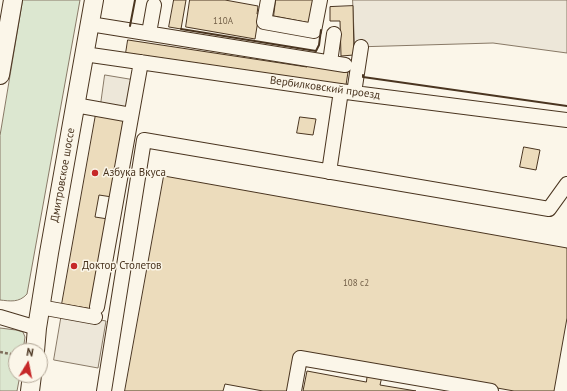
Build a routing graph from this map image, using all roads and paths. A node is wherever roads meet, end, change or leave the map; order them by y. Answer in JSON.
{"nodes":[{"id":1,"x":13,"y":0,"type":"edge"},
{"id":2,"x":94,"y":0,"type":"edge"},
{"id":3,"x":268,"y":0,"type":"edge"},
{"id":4,"x":320,"y":0,"type":"edge"},
{"id":5,"x":154,"y":5,"type":"dead end"},
{"id":6,"x":90,"y":24,"type":"junction"},
{"id":7,"x":149,"y":33,"type":"junction"},
{"id":8,"x":334,"y":34,"type":"dead end"},
{"id":9,"x":361,"y":47,"type":"dead end"},
{"id":10,"x":84,"y":54,"type":"junction"},
{"id":11,"x":141,"y":62,"type":"junction"},
{"id":12,"x":330,"y":62,"type":"junction"},
{"id":13,"x":345,"y":65,"type":"dead end"},
{"id":14,"x":0,"y":74,"type":"edge"},
{"id":15,"x":347,"y":92,"type":"junction"},
{"id":16,"x":75,"y":105,"type":"junction"},
{"id":17,"x":131,"y":115,"type":"junction"},
{"id":18,"x":567,"y":120,"type":"edge"},
{"id":19,"x":329,"y":172,"type":"junction"},
{"id":20,"x":567,"y":184,"type":"edge"},
{"id":21,"x":40,"y":307,"type":"junction"},
{"id":22,"x":0,"y":317,"type":"edge"},
{"id":23,"x":37,"y":328,"type":"junction"},
{"id":24,"x":36,"y":343,"type":"edge"},
{"id":25,"x":104,"y":391,"type":"edge"},
{"id":26,"x":294,"y":391,"type":"edge"},
{"id":27,"x":491,"y":391,"type":"edge"}],
"edges":[{"from":1,"to":14,"type":"main road"},
{"from":2,"to":6,"type":"main road","name":"Дмитровское шоссе"},
{"from":3,"to":4,"type":"street"},
{"from":5,"to":7,"type":"street"},
{"from":6,"to":7,"type":"street"},
{"from":6,"to":10,"type":"main road","name":"Дмитровское шоссе"},
{"from":7,"to":12,"type":"street"},
{"from":8,"to":12,"type":"street"},
{"from":9,"to":15,"type":"street"},
{"from":10,"to":11,"type":"street","name":"Вербилковский проезд"},
{"from":10,"to":16,"type":"main road","name":"Дмитровское шоссе"},
{"from":11,"to":15,"type":"street","name":"Вербилковский проезд"},
{"from":11,"to":17,"type":"street"},
{"from":12,"to":13,"type":"street"},
{"from":15,"to":18,"type":"street","name":"Вербилковский проезд"},
{"from":15,"to":19,"type":"street"},
{"from":16,"to":17,"type":"street"},
{"from":16,"to":21,"type":"main road","name":"Дмитровское шоссе"},
{"from":17,"to":21,"type":"street"},
{"from":19,"to":20,"type":"street"},
{"from":19,"to":25,"type":"street"},
{"from":21,"to":23,"type":"main road","name":"Дмитровское шоссе"},
{"from":22,"to":23,"type":"street"},
{"from":23,"to":24,"type":"main road","name":"Дмитровское шоссе"},
{"from":26,"to":27,"type":"street"}]}
